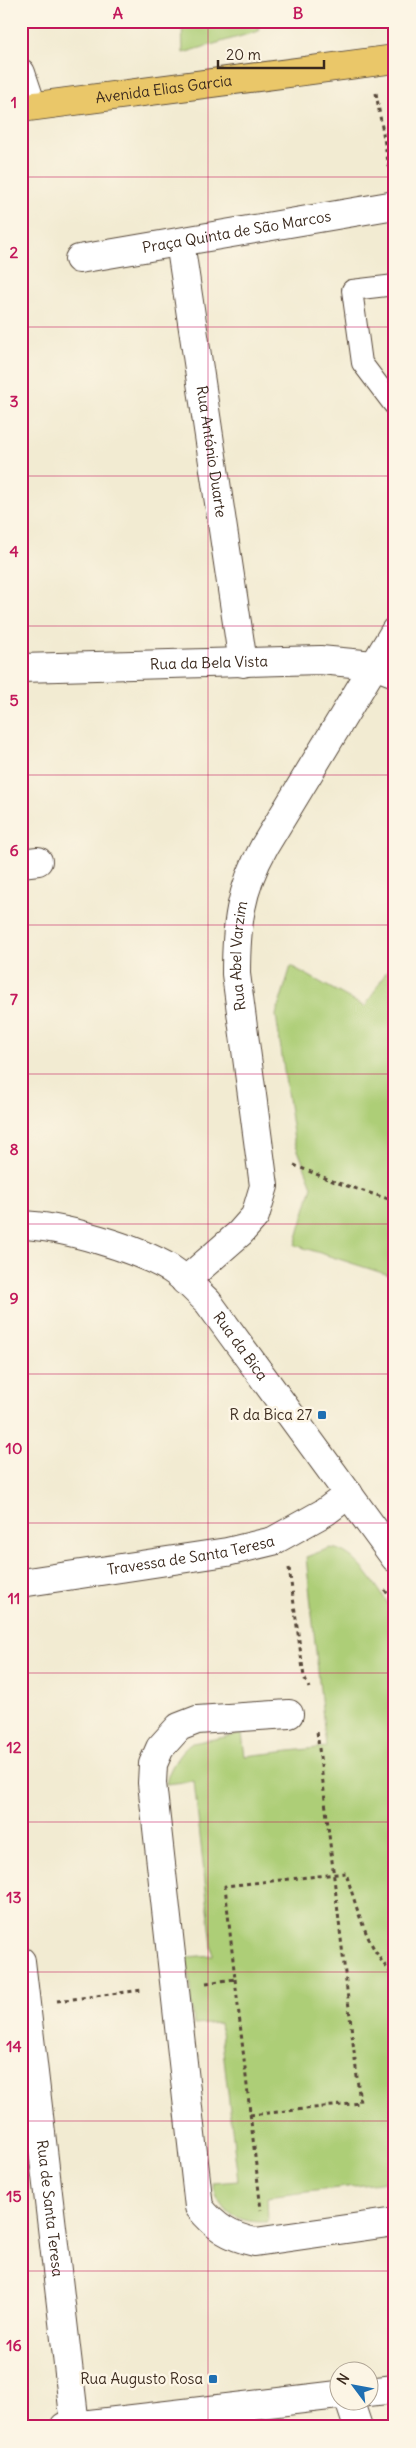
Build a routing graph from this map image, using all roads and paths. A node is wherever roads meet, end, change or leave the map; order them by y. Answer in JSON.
{"nodes":[{"id":1,"x":383,"y":60,"type":"edge"},
{"id":2,"x":21,"y":73,"type":"edge"},
{"id":3,"x":27,"y":107,"type":"edge"},
{"id":4,"x":390,"y":175,"type":"dead end"},
{"id":5,"x":395,"y":205,"type":"edge"},
{"id":6,"x":180,"y":242,"type":"junction"},
{"id":7,"x":79,"y":259,"type":"dead end"},
{"id":8,"x":395,"y":285,"type":"edge"},
{"id":9,"x":395,"y":402,"type":"edge"},
{"id":10,"x":395,"y":631,"type":"edge"},
{"id":11,"x":243,"y":662,"type":"junction"},
{"id":12,"x":21,"y":668,"type":"edge"},
{"id":13,"x":385,"y":669,"type":"edge"},
{"id":14,"x":302,"y":1168,"type":"dead end"},
{"id":15,"x":395,"y":1201,"type":"edge"},
{"id":16,"x":21,"y":1226,"type":"edge"},
{"id":17,"x":186,"y":1281,"type":"junction"},
{"id":18,"x":349,"y":1494,"type":"junction"},
{"id":19,"x":395,"y":1558,"type":"edge"},
{"id":20,"x":288,"y":1561,"type":"dead end"},
{"id":21,"x":379,"y":1582,"type":"dead end"},
{"id":22,"x":21,"y":1583,"type":"edge"},
{"id":23,"x":395,"y":1604,"type":"edge"},
{"id":24,"x":310,"y":1691,"type":"dead end"},
{"id":25,"x":289,"y":1714,"type":"dead end"},
{"id":26,"x":316,"y":1724,"type":"dead end"},
{"id":27,"x":332,"y":1875,"type":"junction"},
{"id":28,"x":21,"y":1961,"type":"edge"},
{"id":29,"x":395,"y":1977,"type":"edge"},
{"id":30,"x":235,"y":1979,"type":"junction"},
{"id":31,"x":175,"y":1986,"type":"junction"},
{"id":32,"x":26,"y":2004,"type":"junction"},
{"id":33,"x":250,"y":2115,"type":"junction"},
{"id":34,"x":395,"y":2222,"type":"edge"},
{"id":35,"x":265,"y":2240,"type":"junction"},
{"id":36,"x":395,"y":2389,"type":"edge"},
{"id":37,"x":378,"y":2391,"type":"edge"},
{"id":38,"x":328,"y":2397,"type":"edge"},
{"id":39,"x":352,"y":2410,"type":"edge"},
{"id":40,"x":69,"y":2426,"type":"edge"},
{"id":41,"x":358,"y":2427,"type":"edge"}],
"edges":[{"from":1,"to":3,"type":"main road","name":"Avenida Elias Garcia"},
{"from":1,"to":4,"type":"path"},
{"from":2,"to":3,"type":"street"},
{"from":5,"to":6,"type":"street","name":"Praça Quinta de São Marcos"},
{"from":6,"to":7,"type":"street","name":"Praça Quinta de São Marcos"},
{"from":6,"to":11,"type":"street","name":"Rua António Duarte"},
{"from":8,"to":9,"type":"lane"},
{"from":10,"to":13,"type":"street","name":"Rua Abel Varzim"},
{"from":11,"to":12,"type":"street","name":"Rua da Bela Vista"},
{"from":11,"to":13,"type":"street","name":"Rua da Bela Vista"},
{"from":13,"to":17,"type":"street","name":"Rua Abel Varzim"},
{"from":14,"to":15,"type":"path"},
{"from":16,"to":17,"type":"street","name":"Rua da Bica"},
{"from":17,"to":18,"type":"street","name":"Rua da Bica"},
{"from":18,"to":19,"type":"street","name":"Rua da Bica"},
{"from":18,"to":22,"type":"street","name":"Travessa de Santa Teresa"},
{"from":20,"to":24,"type":"path"},
{"from":21,"to":23,"type":"path"},
{"from":25,"to":31,"type":"street"},
{"from":26,"to":27,"type":"path"},
{"from":27,"to":29,"type":"path"},
{"from":27,"to":30,"type":"path"},
{"from":27,"to":33,"type":"path"},
{"from":28,"to":32,"type":"street","name":"Rua de Santa Teresa"},
{"from":30,"to":31,"type":"path"},
{"from":30,"to":33,"type":"path"},
{"from":31,"to":32,"type":"path"},
{"from":31,"to":35,"type":"street"},
{"from":32,"to":40,"type":"street","name":"Rua de Santa Teresa"},
{"from":33,"to":35,"type":"path"},
{"from":34,"to":35,"type":"street"},
{"from":36,"to":37,"type":"street"},
{"from":38,"to":40,"type":"street"},
{"from":39,"to":41,"type":"street"}]}
